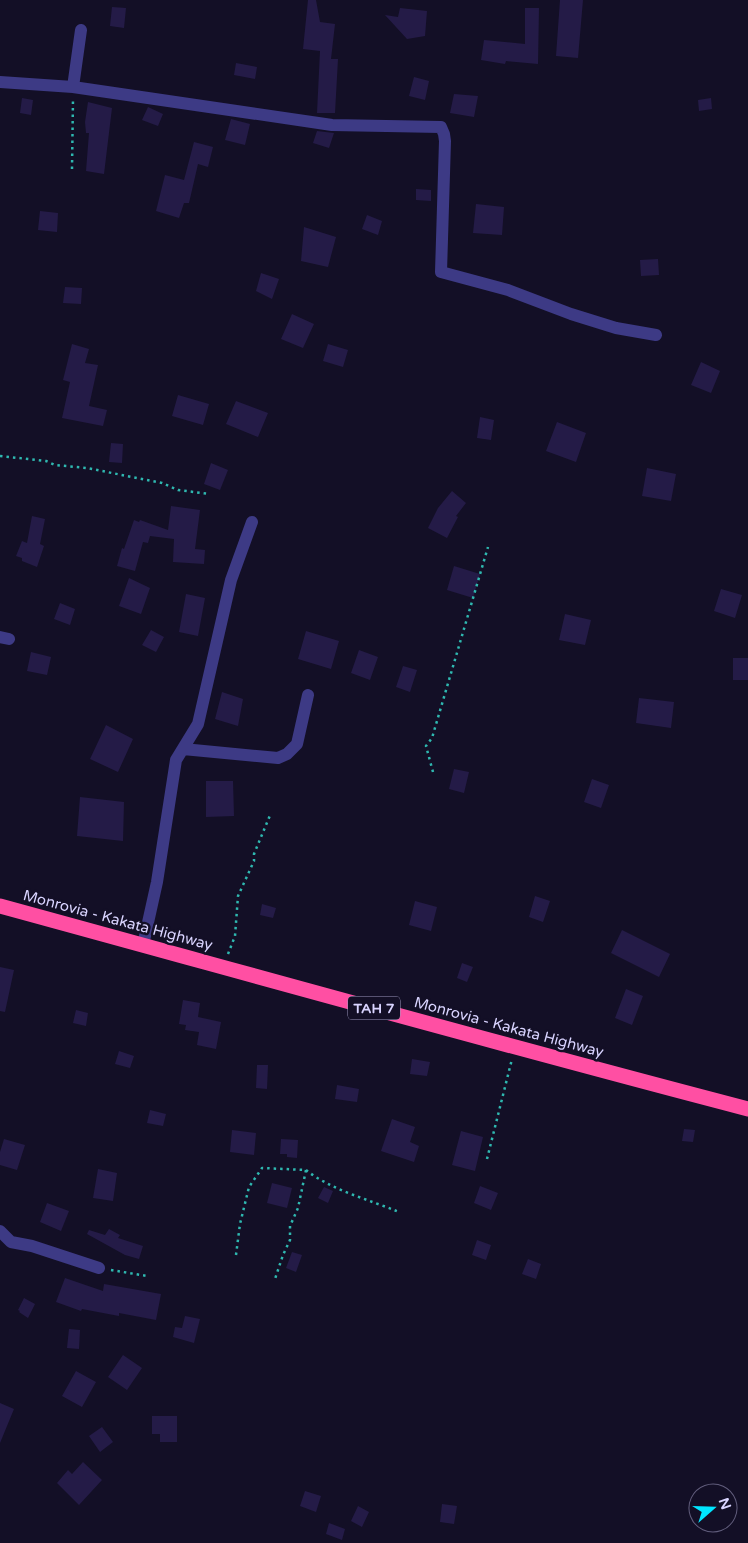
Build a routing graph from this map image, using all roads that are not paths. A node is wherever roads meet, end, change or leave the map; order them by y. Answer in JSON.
{"nodes":[{"id":1,"x":81,"y":30,"type":"dead end"},
{"id":2,"x":0,"y":82,"type":"edge"},
{"id":3,"x":73,"y":87,"type":"junction"},
{"id":4,"x":656,"y":335,"type":"dead end"},
{"id":5,"x":252,"y":522,"type":"dead end"},
{"id":6,"x":308,"y":695,"type":"dead end"},
{"id":7,"x":183,"y":750,"type":"junction"},
{"id":8,"x":0,"y":906,"type":"edge"},
{"id":9,"x":143,"y":945,"type":"junction"},
{"id":10,"x":748,"y":1109,"type":"edge"},
{"id":11,"x":0,"y":1231,"type":"edge"},
{"id":12,"x":99,"y":1268,"type":"road end"}],
"edges":[{"from":1,"to":3,"type":"street"},
{"from":2,"to":3,"type":"street"},
{"from":3,"to":4,"type":"street"},
{"from":5,"to":7,"type":"street"},
{"from":6,"to":7,"type":"street"},
{"from":7,"to":9,"type":"street"},
{"from":8,"to":9,"type":"highway","name":"Monrovia - Kakata Highway","number":"TAH 7"},
{"from":9,"to":10,"type":"highway","name":"Monrovia - Kakata Highway","number":"TAH 7"},
{"from":11,"to":12,"type":"street"}]}
